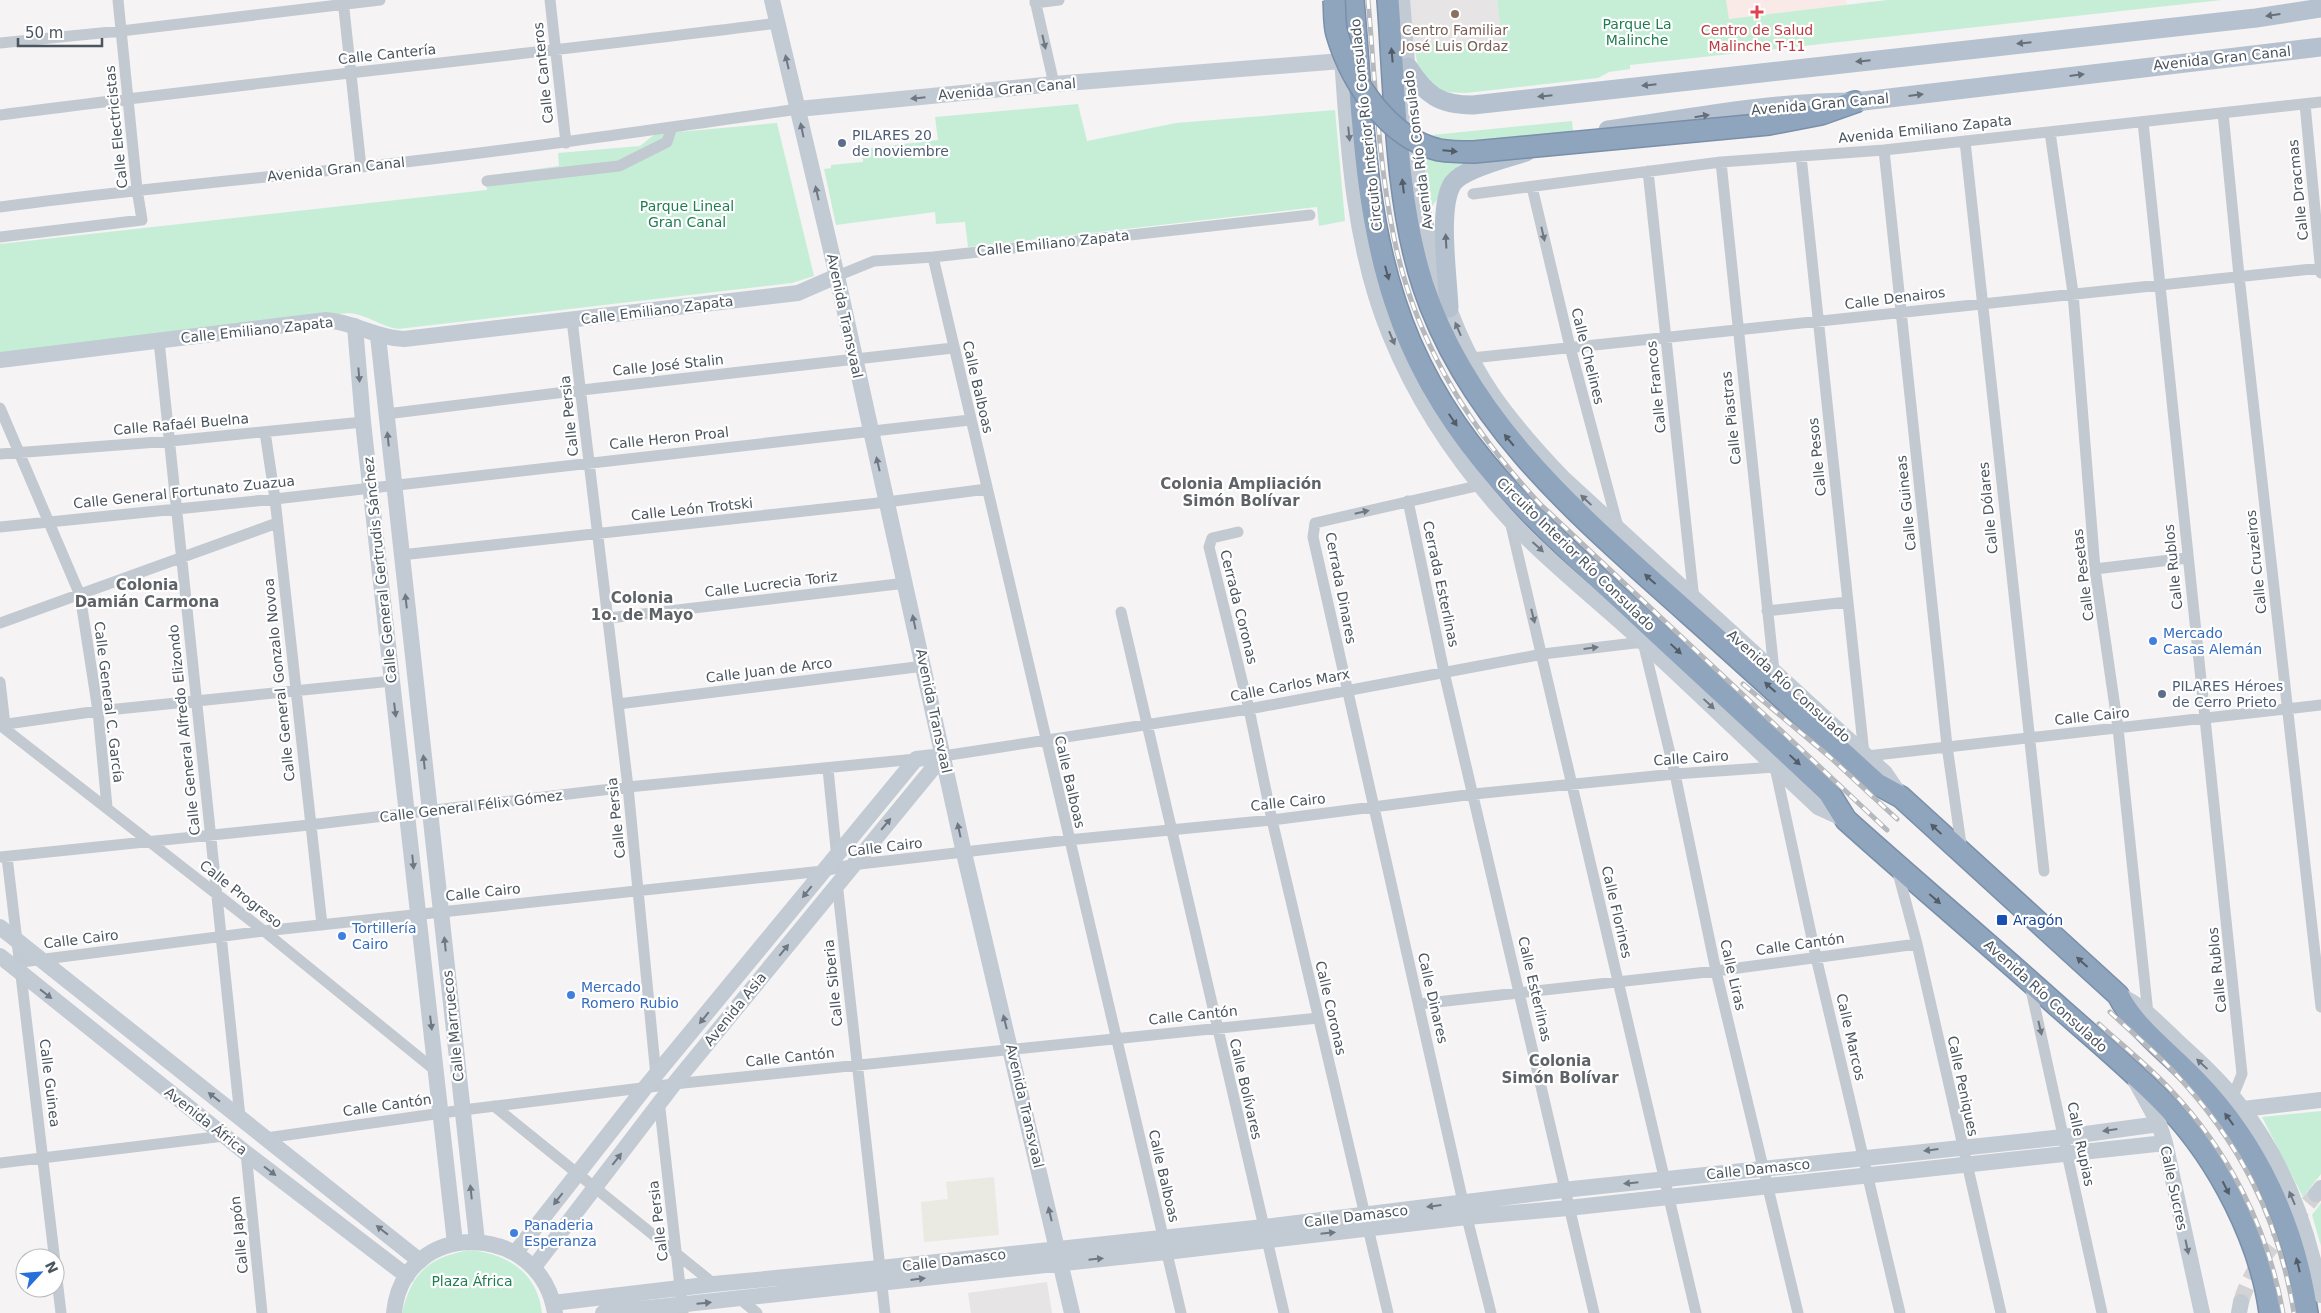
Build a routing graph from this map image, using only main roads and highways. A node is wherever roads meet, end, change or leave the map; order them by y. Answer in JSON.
{"nodes":[{"id":1,"x":1334,"y":0,"type":"edge"},
{"id":2,"x":1353,"y":0,"type":"edge"},
{"id":3,"x":1388,"y":0,"type":"edge"},
{"id":4,"x":2321,"y":8,"type":"edge"},
{"id":5,"x":2321,"y":47,"type":"edge"},
{"id":6,"x":1408,"y":67,"type":"road end"},
{"id":7,"x":1855,"y":102,"type":"junction"},
{"id":8,"x":1449,"y":308,"type":"road end"},
{"id":9,"x":1846,"y":820,"type":"joint"},
{"id":10,"x":2270,"y":1313,"type":"edge"},
{"id":11,"x":2307,"y":1313,"type":"edge"}],
"edges":[{"from":1,"to":7,"type":"highway","one_way":true,"bridge":true},
{"from":2,"to":9,"type":"highway","name":"Circuito Interior Río Consulado","one_way":true},
{"from":11,"to":3,"type":"highway","name":"Avenida Río Consulado","one_way":true},
{"from":4,"to":6,"type":"main road","one_way":true},
{"from":7,"to":5,"type":"main road","name":"Avenida Gran Canal","one_way":true},
{"from":8,"to":7,"type":"main road","name":"Avenida Gran Canal","one_way":true},
{"from":9,"to":10,"type":"highway","name":"Avenida Río Consulado","one_way":true}]}
